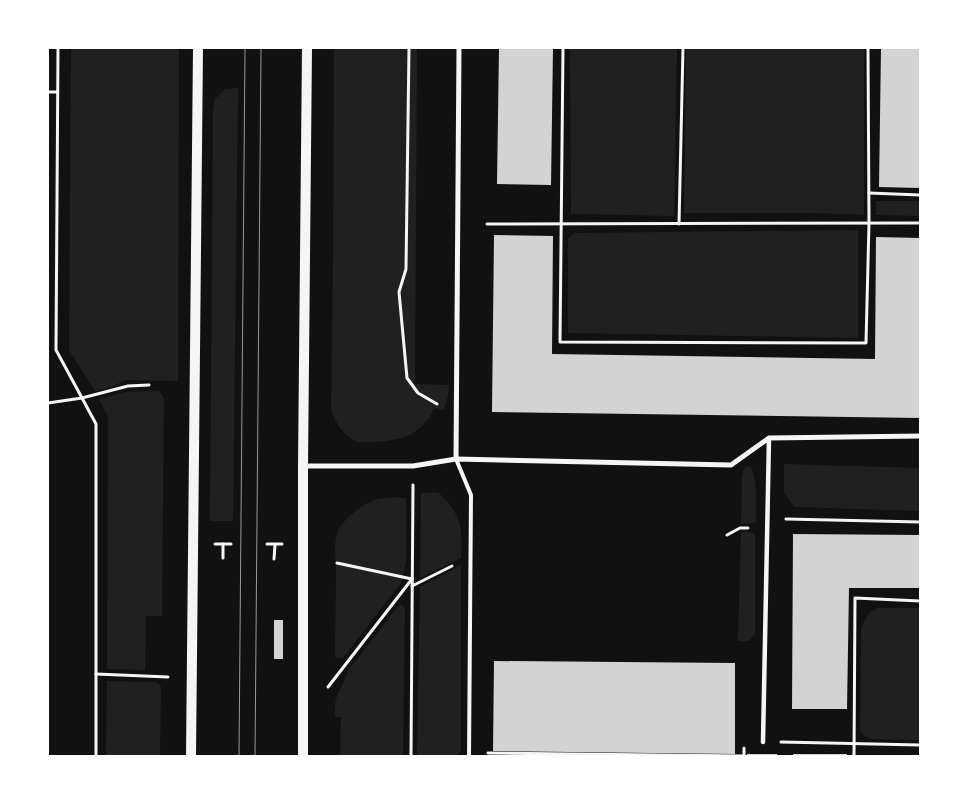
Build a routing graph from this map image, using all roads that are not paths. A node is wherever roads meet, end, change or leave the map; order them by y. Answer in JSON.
{"nodes":[{"id":1,"x":198,"y":48,"type":"edge"},
{"id":2,"x":307,"y":48,"type":"edge"},
{"id":3,"x":459,"y":48,"type":"edge"},
{"id":4,"x":920,"y":436,"type":"edge"},
{"id":5,"x":769,"y":438,"type":"junction"},
{"id":6,"x":456,"y":459,"type":"junction"},
{"id":7,"x":303,"y":466,"type":"junction"},
{"id":8,"x":763,"y":742,"type":"road end"},
{"id":9,"x":191,"y":756,"type":"edge"},
{"id":10,"x":303,"y":756,"type":"edge"},
{"id":11,"x":469,"y":756,"type":"edge"}],
"edges":[{"from":1,"to":9,"type":"main road"},
{"from":2,"to":7,"type":"main road"},
{"from":3,"to":6,"type":"street"},
{"from":4,"to":5,"type":"street"},
{"from":5,"to":6,"type":"street"},
{"from":5,"to":8,"type":"street"},
{"from":6,"to":7,"type":"street"},
{"from":6,"to":11,"type":"lane"},
{"from":7,"to":10,"type":"main road"}]}
